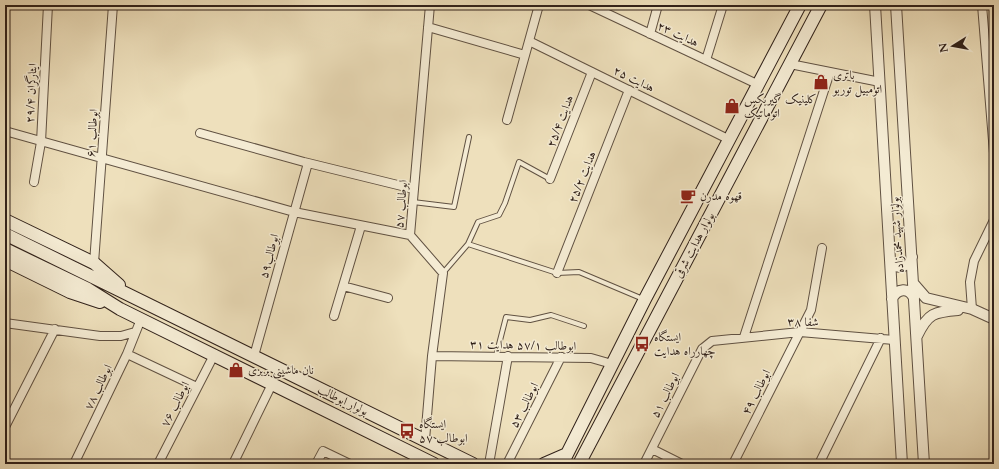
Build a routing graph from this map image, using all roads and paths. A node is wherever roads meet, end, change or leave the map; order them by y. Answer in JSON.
{"nodes":[{"id":1,"x":48,"y":5,"type":"edge"},
{"id":2,"x":113,"y":5,"type":"edge"},
{"id":3,"x":430,"y":5,"type":"edge"},
{"id":4,"x":539,"y":5,"type":"edge"},
{"id":5,"x":589,"y":5,"type":"edge"},
{"id":6,"x":658,"y":5,"type":"edge"},
{"id":7,"x":723,"y":5,"type":"edge"},
{"id":8,"x":800,"y":5,"type":"edge"},
{"id":9,"x":821,"y":5,"type":"edge"},
{"id":10,"x":875,"y":5,"type":"edge"},
{"id":11,"x":896,"y":5,"type":"edge"},
{"id":12,"x":982,"y":5,"type":"edge"},
{"id":13,"x":428,"y":27,"type":"junction"},
{"id":14,"x":650,"y":34,"type":"junction"},
{"id":15,"x":529,"y":41,"type":"junction"},
{"id":16,"x":525,"y":56,"type":"junction"},
{"id":17,"x":706,"y":60,"type":"junction"},
{"id":18,"x":790,"y":64,"type":"junction"},
{"id":19,"x":592,"y":72,"type":"junction"},
{"id":20,"x":830,"y":72,"type":"junction"},
{"id":21,"x":880,"y":82,"type":"junction"},
{"id":22,"x":757,"y":84,"type":"junction"},
{"id":23,"x":629,"y":90,"type":"junction"},
{"id":24,"x":507,"y":120,"type":"dead end"},
{"id":25,"x":5,"y":131,"type":"edge"},
{"id":26,"x":200,"y":133,"type":"dead end"},
{"id":27,"x":468,"y":137,"type":"dead end"},
{"id":28,"x":728,"y":139,"type":"junction"},
{"id":29,"x":41,"y":142,"type":"junction"},
{"id":30,"x":994,"y":153,"type":"edge"},
{"id":31,"x":103,"y":159,"type":"junction"},
{"id":32,"x":308,"y":163,"type":"junction"},
{"id":33,"x":550,"y":179,"type":"joint"},
{"id":34,"x":34,"y":182,"type":"dead end"},
{"id":35,"x":414,"y":189,"type":"junction"},
{"id":36,"x":413,"y":202,"type":"junction"},
{"id":37,"x":294,"y":212,"type":"junction"},
{"id":38,"x":5,"y":220,"type":"edge"},
{"id":39,"x":994,"y":220,"type":"edge"},
{"id":40,"x":361,"y":226,"type":"junction"},
{"id":41,"x":5,"y":234,"type":"edge"},
{"id":42,"x":410,"y":235,"type":"junction"},
{"id":43,"x":468,"y":244,"type":"junction"},
{"id":44,"x":822,"y":248,"type":"dead end"},
{"id":45,"x":5,"y":249,"type":"edge"},
{"id":46,"x":912,"y":257,"type":"junction"},
{"id":47,"x":890,"y":259,"type":"junction"},
{"id":48,"x":5,"y":260,"type":"edge"},
{"id":49,"x":94,"y":263,"type":"junction"},
{"id":50,"x":443,"y":273,"type":"junction"},
{"id":51,"x":557,"y":273,"type":"junction"},
{"id":52,"x":913,"y":282,"type":"junction"},
{"id":53,"x":343,"y":286,"type":"junction"},
{"id":54,"x":127,"y":293,"type":"junction"},
{"id":55,"x":646,"y":297,"type":"junction"},
{"id":56,"x":388,"y":298,"type":"dead end"},
{"id":57,"x":914,"y":298,"type":"junction"},
{"id":58,"x":892,"y":299,"type":"junction"},
{"id":59,"x":663,"y":304,"type":"junction"},
{"id":60,"x":120,"y":309,"type":"junction"},
{"id":61,"x":972,"y":310,"type":"junction"},
{"id":62,"x":334,"y":316,"type":"dead end"},
{"id":63,"x":141,"y":319,"type":"junction"},
{"id":64,"x":994,"y":319,"type":"edge"},
{"id":65,"x":5,"y":323,"type":"edge"},
{"id":66,"x":584,"y":326,"type":"dead end"},
{"id":67,"x":55,"y":329,"type":"junction"},
{"id":68,"x":135,"y":332,"type":"junction"},
{"id":69,"x":800,"y":332,"type":"junction"},
{"id":70,"x":744,"y":337,"type":"junction"},
{"id":71,"x":917,"y":337,"type":"junction"},
{"id":72,"x":881,"y":338,"type":"junction"},
{"id":73,"x":894,"y":340,"type":"junction"},
{"id":74,"x":712,"y":341,"type":"joint"},
{"id":75,"x":128,"y":354,"type":"junction"},
{"id":76,"x":214,"y":355,"type":"junction"},
{"id":77,"x":254,"y":356,"type":"junction"},
{"id":78,"x":432,"y":356,"type":"junction"},
{"id":79,"x":496,"y":356,"type":"junction"},
{"id":80,"x":508,"y":356,"type":"junction"},
{"id":81,"x":561,"y":357,"type":"junction"},
{"id":82,"x":612,"y":364,"type":"junction"},
{"id":83,"x":272,"y":384,"type":"junction"},
{"id":84,"x":197,"y":387,"type":"junction"},
{"id":85,"x":382,"y":419,"type":"junction"},
{"id":86,"x":354,"y":425,"type":"junction"},
{"id":87,"x":5,"y":427,"type":"edge"},
{"id":88,"x":424,"y":440,"type":"junction"},
{"id":89,"x":652,"y":449,"type":"junction"},
{"id":90,"x":564,"y":459,"type":"edge"},
{"id":91,"x":74,"y":464,"type":"edge"},
{"id":92,"x":158,"y":464,"type":"edge"},
{"id":93,"x":233,"y":464,"type":"edge"},
{"id":94,"x":316,"y":464,"type":"edge"},
{"id":95,"x":350,"y":464,"type":"edge"},
{"id":96,"x":434,"y":464,"type":"edge"},
{"id":97,"x":472,"y":464,"type":"edge"},
{"id":98,"x":489,"y":464,"type":"edge"},
{"id":99,"x":507,"y":464,"type":"edge"},
{"id":100,"x":544,"y":464,"type":"edge"},
{"id":101,"x":579,"y":464,"type":"edge"},
{"id":102,"x":644,"y":464,"type":"edge"},
{"id":103,"x":682,"y":464,"type":"edge"},
{"id":104,"x":733,"y":464,"type":"edge"},
{"id":105,"x":820,"y":464,"type":"edge"},
{"id":106,"x":902,"y":464,"type":"edge"},
{"id":107,"x":924,"y":464,"type":"edge"}],
"edges":[{"from":1,"to":29,"type":"street","name":"ایثارگران ۲۹/۴"},
{"from":2,"to":31,"type":"street","name":"ابوطالب ۶۱"},
{"from":3,"to":13,"type":"street","name":"ابوطالب ۵۷"},
{"from":4,"to":15,"type":"street"},
{"from":5,"to":14,"type":"street","name":"هدایت ۲۳"},
{"from":6,"to":14,"type":"street"},
{"from":7,"to":17,"type":"street"},
{"from":8,"to":22,"type":"main road","name":"بولوار هدایت شرقی"},
{"from":9,"to":18,"type":"main road","name":"بولوار هدایت شرقی"},
{"from":10,"to":21,"type":"street","name":"بولوار شهید محمدزاده"},
{"from":11,"to":46,"type":"street","name":"بولوار شهید محمدزاده"},
{"from":12,"to":30,"type":"street"},
{"from":13,"to":16,"type":"street"},
{"from":13,"to":35,"type":"street","name":"ابوطالب ۵۷"},
{"from":14,"to":17,"type":"street","name":"هدایت ۲۳"},
{"from":15,"to":16,"type":"street"},
{"from":15,"to":19,"type":"street","name":"هدایت ۲۵"},
{"from":16,"to":24,"type":"street"},
{"from":17,"to":22,"type":"street","name":"هدایت ۲۳"},
{"from":18,"to":20,"type":"street"},
{"from":18,"to":59,"type":"main road","name":"بولوار هدایت شرقی"},
{"from":19,"to":23,"type":"street","name":"هدایت ۲۵"},
{"from":19,"to":33,"type":"street","name":"هدایت ۲۵/۴"},
{"from":20,"to":21,"type":"street"},
{"from":20,"to":70,"type":"street"},
{"from":21,"to":47,"type":"street","name":"بولوار شهید محمدزاده"},
{"from":22,"to":28,"type":"main road","name":"بولوار هدایت شرقی"},
{"from":23,"to":28,"type":"street","name":"هدایت ۲۵"},
{"from":23,"to":51,"type":"street","name":"هدایت ۲۵/۲"},
{"from":25,"to":29,"type":"street"},
{"from":26,"to":32,"type":"street"},
{"from":27,"to":36,"type":"lane"},
{"from":28,"to":55,"type":"main road","name":"بولوار هدایت شرقی"},
{"from":29,"to":31,"type":"street"},
{"from":29,"to":34,"type":"street","name":"ایثارگران ۲۹/۴"},
{"from":31,"to":37,"type":"street"},
{"from":31,"to":49,"type":"street","name":"ابوطالب ۶۱"},
{"from":32,"to":35,"type":"street"},
{"from":32,"to":37,"type":"street","name":"ابوطالب۵۹"},
{"from":33,"to":43,"type":"lane"},
{"from":35,"to":36,"type":"street","name":"ابوطالب ۵۷"},
{"from":36,"to":42,"type":"street","name":"ابوطالب ۵۷"},
{"from":37,"to":40,"type":"street"},
{"from":37,"to":77,"type":"street","name":"ابوطالب۵۹"},
{"from":38,"to":49,"type":"main road"},
{"from":39,"to":61,"type":"street"},
{"from":40,"to":42,"type":"street"},
{"from":40,"to":53,"type":"street"},
{"from":41,"to":54,"type":"main road","name":"بولوار ابوطالب"},
{"from":42,"to":50,"type":"street","name":"ابوطالب ۵۷"},
{"from":43,"to":50,"type":"lane"},
{"from":43,"to":51,"type":"lane"},
{"from":44,"to":69,"type":"street","name":"ابوطالب ۴۹"},
{"from":45,"to":60,"type":"main road"},
{"from":46,"to":47,"type":"street"},
{"from":46,"to":52,"type":"street","name":"بولوار شهید محمدزاده"},
{"from":47,"to":58,"type":"street","name":"بولوار شهید محمدزاده"},
{"from":48,"to":60,"type":"main road"},
{"from":49,"to":54,"type":"main road"},
{"from":50,"to":78,"type":"street"},
{"from":51,"to":55,"type":"lane"},
{"from":52,"to":57,"type":"street","name":"بولوار شهید محمدزاده"},
{"from":52,"to":61,"type":"street"},
{"from":53,"to":56,"type":"street"},
{"from":53,"to":62,"type":"street"},
{"from":54,"to":77,"type":"main road","name":"بولوار ابوطالب"},
{"from":55,"to":59,"type":"main road"},
{"from":55,"to":82,"type":"main road","name":"بولوار هدایت شرقی"},
{"from":57,"to":58,"type":"street"},
{"from":57,"to":71,"type":"street","name":"بولوار شهید محمدزاده"},
{"from":58,"to":73,"type":"street","name":"بولوار شهید محمدزاده"},
{"from":59,"to":101,"type":"main road","name":"بولوار هدایت شرقی"},
{"from":60,"to":63,"type":"main road","name":"بولوار ابوطالب"},
{"from":61,"to":64,"type":"street"},
{"from":61,"to":71,"type":"street"},
{"from":63,"to":68,"type":"street","name":"ابوطالب ۷۸"},
{"from":63,"to":76,"type":"main road","name":"بولوار ابوطالب"},
{"from":65,"to":67,"type":"street"},
{"from":66,"to":79,"type":"lane"},
{"from":67,"to":68,"type":"street"},
{"from":67,"to":87,"type":"street"},
{"from":68,"to":75,"type":"street","name":"ابوطالب ۷۸"},
{"from":69,"to":70,"type":"street","name":"شفا ۳۸"},
{"from":69,"to":72,"type":"street","name":"شفا ۳۸"},
{"from":69,"to":104,"type":"street","name":"ابوطالب ۴۹"},
{"from":70,"to":74,"type":"street","name":"شفا ۳۸"},
{"from":71,"to":107,"type":"street","name":"بولوار شهید محمدزاده"},
{"from":72,"to":73,"type":"street","name":"شفا ۳۸"},
{"from":72,"to":105,"type":"street"},
{"from":73,"to":106,"type":"street","name":"بولوار شهید محمدزاده"},
{"from":74,"to":89,"type":"street","name":"ابوطالب ۵۱"},
{"from":75,"to":84,"type":"street"},
{"from":75,"to":91,"type":"street","name":"ابوطالب ۷۸"},
{"from":76,"to":83,"type":"main road","name":"بولوار ابوطالب"},
{"from":76,"to":84,"type":"street","name":"ابوطالب ۷۶"},
{"from":77,"to":85,"type":"main road","name":"بولوار ابوطالب"},
{"from":78,"to":79,"type":"street","name":"ابوطالب ۵۷/۱ هدایت ۳۱"},
{"from":78,"to":88,"type":"street"},
{"from":79,"to":80,"type":"street","name":"ابوطالب ۵۷/۱ هدایت ۳۱"},
{"from":80,"to":81,"type":"street","name":"ابوطالب ۵۷/۱ هدایت ۳۱"},
{"from":80,"to":98,"type":"street"},
{"from":81,"to":82,"type":"street","name":"ابوطالب ۵۷/۱ هدایت ۳۱"},
{"from":81,"to":99,"type":"street","name":"ابوطالب ۵۳"},
{"from":82,"to":90,"type":"main road","name":"بولوار هدایت شرقی"},
{"from":83,"to":86,"type":"main road","name":"بولوار ابوطالب"},
{"from":83,"to":93,"type":"street"},
{"from":84,"to":92,"type":"street","name":"ابوطالب ۷۶"},
{"from":85,"to":86,"type":"main road"},
{"from":85,"to":88,"type":"main road","name":"بولوار ابوطالب"},
{"from":86,"to":96,"type":"main road","name":"بولوار ابوطالب"},
{"from":88,"to":97,"type":"main road","name":"بولوار ابوطالب"},
{"from":89,"to":102,"type":"street","name":"ابوطالب ۵۱"},
{"from":89,"to":103,"type":"street"},
{"from":90,"to":100,"type":"main road"},
{"from":94,"to":95,"type":"street"}]}
